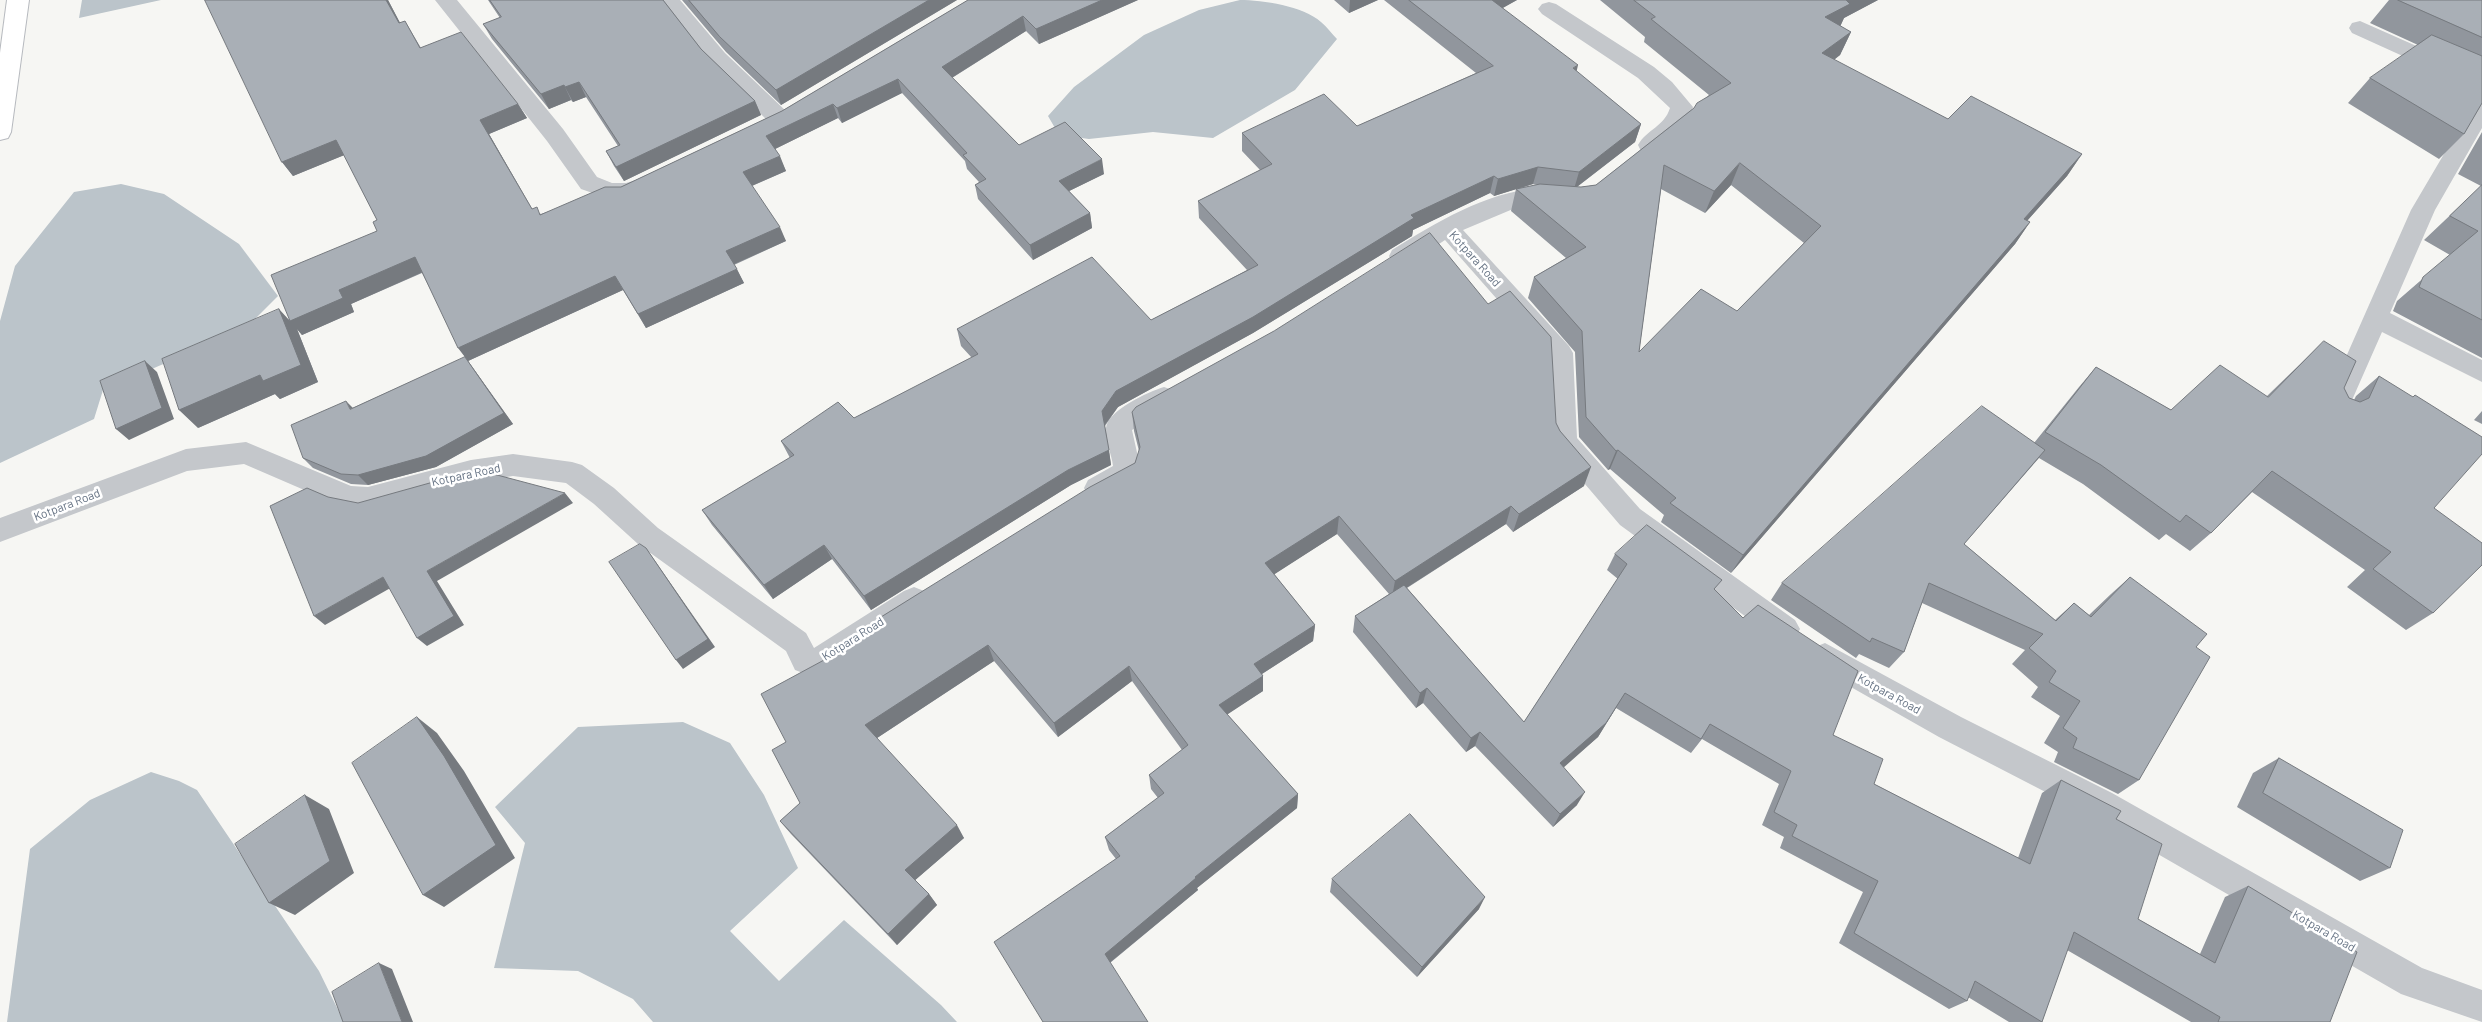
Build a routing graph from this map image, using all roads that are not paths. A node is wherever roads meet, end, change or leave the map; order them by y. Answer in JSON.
{"nodes":[{"id":1,"x":18,"y":0,"type":"edge"},
{"id":2,"x":446,"y":0,"type":"edge"},
{"id":3,"x":669,"y":0,"type":"edge"},
{"id":4,"x":1550,"y":3,"type":"edge"},
{"id":5,"x":2360,"y":28,"type":"dead end"},
{"id":6,"x":2482,"y":84,"type":"edge"},
{"id":7,"x":2482,"y":108,"type":"edge"},
{"id":8,"x":779,"y":117,"type":"edge"},
{"id":9,"x":0,"y":132,"type":"edge"},
{"id":10,"x":1632,"y":158,"type":"edge"},
{"id":11,"x":655,"y":179,"type":"edge"},
{"id":12,"x":1571,"y":200,"type":"edge"},
{"id":13,"x":1447,"y":227,"type":"junction"},
{"id":14,"x":1380,"y":269,"type":"edge"},
{"id":15,"x":2376,"y":317,"type":"junction"},
{"id":16,"x":2482,"y":372,"type":"edge"},
{"id":17,"x":1187,"y":384,"type":"edge"},
{"id":18,"x":2336,"y":409,"type":"edge"},
{"id":19,"x":1074,"y":500,"type":"edge"},
{"id":20,"x":0,"y":530,"type":"edge"},
{"id":21,"x":932,"y":589,"type":"edge"},
{"id":22,"x":2482,"y":1007,"type":"edge"}],
"edges":[{"from":1,"to":9,"type":"main road"},
{"from":2,"to":11,"type":"street"},
{"from":3,"to":8,"type":"street"},
{"from":4,"to":10,"type":"street"},
{"from":5,"to":6,"type":"street"},
{"from":7,"to":15,"type":"street"},
{"from":12,"to":13,"type":"street"},
{"from":13,"to":14,"type":"street","name":"Kotpara Road"},
{"from":13,"to":22,"type":"street","name":"Kotpara Road"},
{"from":15,"to":16,"type":"street"},
{"from":15,"to":18,"type":"street"},
{"from":17,"to":19,"type":"street"},
{"from":20,"to":21,"type":"street","name":"Kotpara Road"}]}
